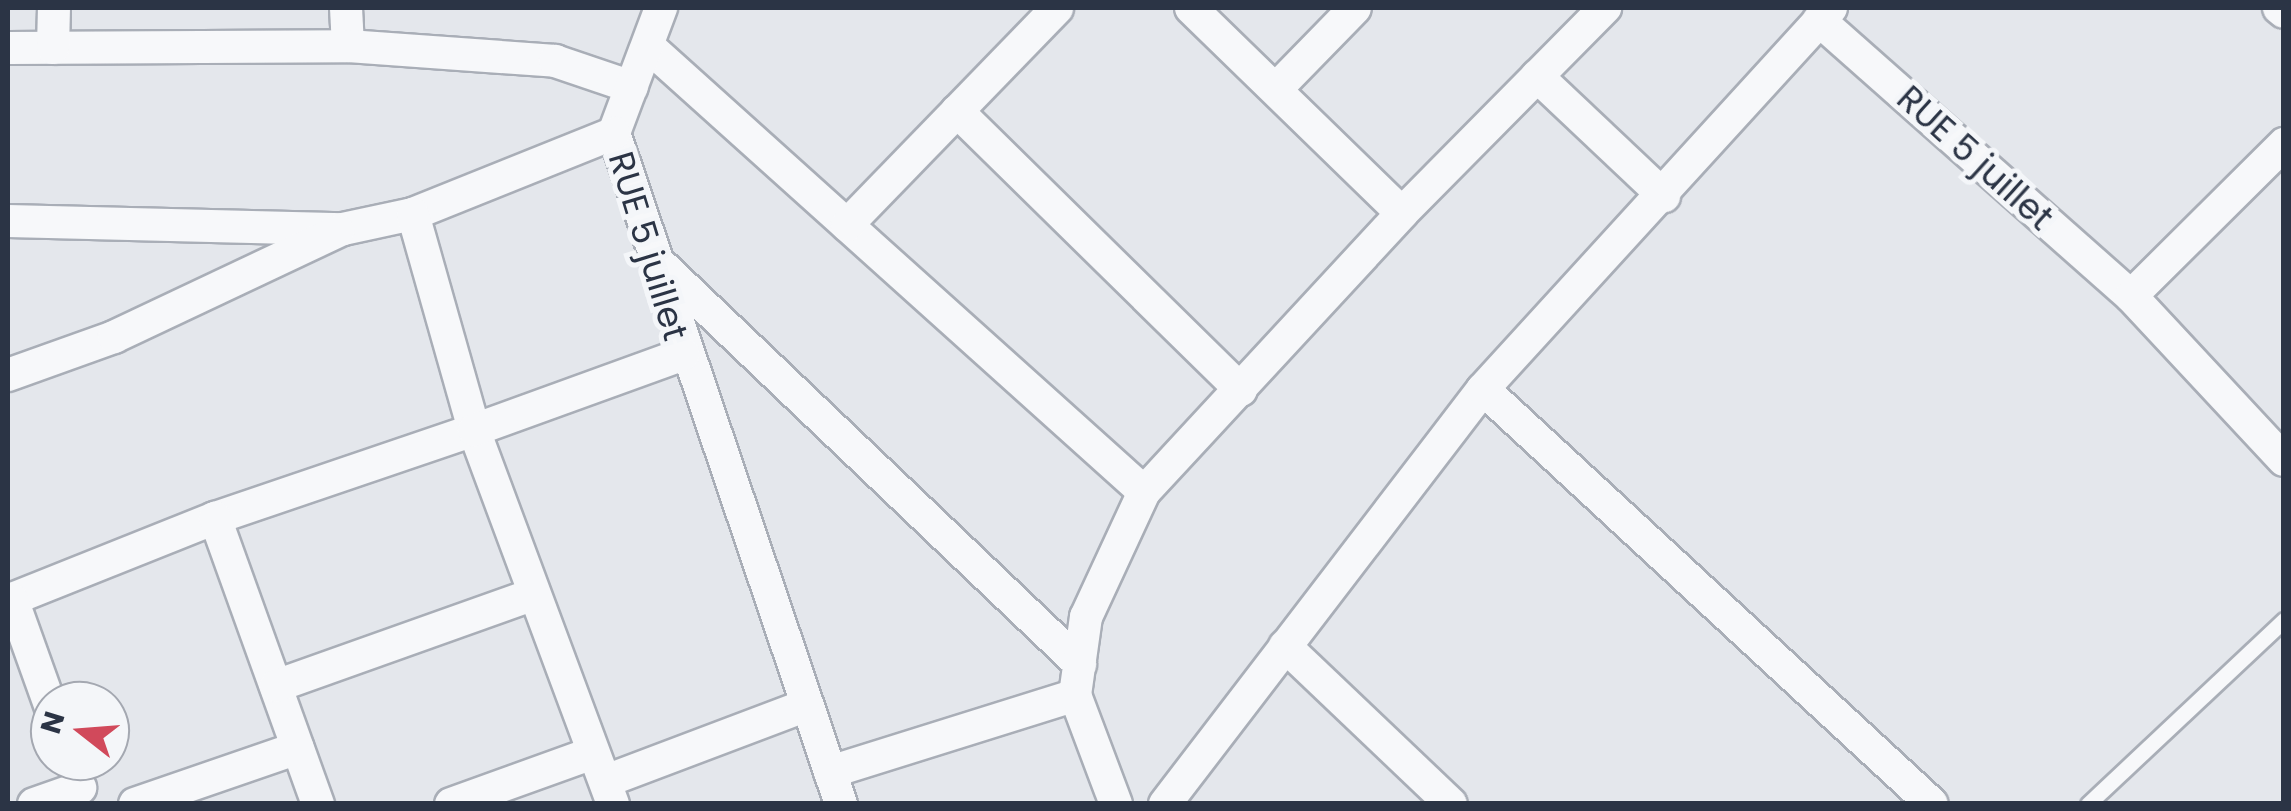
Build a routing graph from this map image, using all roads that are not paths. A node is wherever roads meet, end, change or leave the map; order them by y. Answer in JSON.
{"nodes":[{"id":1,"x":54,"y":8,"type":"edge"},
{"id":2,"x":346,"y":8,"type":"edge"},
{"id":3,"x":662,"y":8,"type":"edge"},
{"id":4,"x":1057,"y":8,"type":"edge"},
{"id":5,"x":1191,"y":8,"type":"edge"},
{"id":6,"x":1355,"y":8,"type":"edge"},
{"id":7,"x":1605,"y":8,"type":"edge"},
{"id":8,"x":1825,"y":14,"type":"edge"},
{"id":9,"x":348,"y":46,"type":"junction"},
{"id":10,"x":648,"y":46,"type":"junction"},
{"id":11,"x":8,"y":48,"type":"edge"},
{"id":12,"x":53,"y":48,"type":"junction"},
{"id":13,"x":1537,"y":76,"type":"junction"},
{"id":14,"x":632,"y":87,"type":"junction"},
{"id":15,"x":1278,"y":88,"type":"junction"},
{"id":16,"x":958,"y":111,"type":"junction"},
{"id":17,"x":614,"y":133,"type":"junction"},
{"id":18,"x":2284,"y":144,"type":"edge"},
{"id":19,"x":1664,"y":196,"type":"junction"},
{"id":20,"x":1402,"y":212,"type":"junction"},
{"id":21,"x":413,"y":214,"type":"junction"},
{"id":22,"x":8,"y":221,"type":"edge"},
{"id":23,"x":847,"y":225,"type":"junction"},
{"id":24,"x":343,"y":229,"type":"junction"},
{"id":25,"x":653,"y":258,"type":"junction"},
{"id":26,"x":2131,"y":296,"type":"junction"},
{"id":27,"x":684,"y":354,"type":"junction"},
{"id":28,"x":8,"y":375,"type":"edge"},
{"id":29,"x":1482,"y":388,"type":"junction"},
{"id":30,"x":1242,"y":390,"type":"junction"},
{"id":31,"x":474,"y":430,"type":"junction"},
{"id":32,"x":2284,"y":460,"type":"edge"},
{"id":33,"x":1144,"y":492,"type":"junction"},
{"id":34,"x":216,"y":518,"type":"junction"},
{"id":35,"x":534,"y":594,"type":"junction"},
{"id":36,"x":10,"y":600,"type":"edge"},
{"id":37,"x":2284,"y":620,"type":"edge"},
{"id":38,"x":1285,"y":646,"type":"junction"},
{"id":39,"x":1077,"y":680,"type":"junction"},
{"id":40,"x":41,"y":681,"type":"edge"},
{"id":41,"x":276,"y":686,"type":"junction"},
{"id":42,"x":806,"y":705,"type":"junction"},
{"id":43,"x":298,"y":748,"type":"junction"},
{"id":44,"x":830,"y":772,"type":"junction"},
{"id":45,"x":604,"y":779,"type":"edge"},
{"id":46,"x":79,"y":784,"type":"edge"},
{"id":47,"x":34,"y":804,"type":"edge"},
{"id":48,"x":135,"y":804,"type":"edge"},
{"id":49,"x":318,"y":804,"type":"edge"},
{"id":50,"x":451,"y":804,"type":"edge"},
{"id":51,"x":841,"y":804,"type":"edge"},
{"id":52,"x":1116,"y":804,"type":"edge"},
{"id":53,"x":1165,"y":804,"type":"edge"},
{"id":54,"x":1451,"y":804,"type":"edge"},
{"id":55,"x":1932,"y":804,"type":"edge"},
{"id":56,"x":2088,"y":804,"type":"edge"}],
"edges":[{"from":1,"to":12,"type":"street"},
{"from":2,"to":9,"type":"street"},
{"from":3,"to":10,"type":"street"},
{"from":4,"to":16,"type":"street"},
{"from":5,"to":15,"type":"street"},
{"from":6,"to":15,"type":"street"},
{"from":7,"to":13,"type":"street"},
{"from":8,"to":19,"type":"street"},
{"from":8,"to":26,"type":"street","name":"RUE 5 juillet"},
{"from":9,"to":12,"type":"street"},
{"from":9,"to":14,"type":"street"},
{"from":10,"to":14,"type":"street"},
{"from":10,"to":23,"type":"street"},
{"from":11,"to":12,"type":"street"},
{"from":13,"to":19,"type":"street"},
{"from":13,"to":20,"type":"street"},
{"from":14,"to":17,"type":"street"},
{"from":15,"to":20,"type":"street"},
{"from":16,"to":23,"type":"street"},
{"from":16,"to":30,"type":"street"},
{"from":17,"to":21,"type":"street","name":"RUE 5 juillet"},
{"from":17,"to":25,"type":"street","name":"RUE 5 juillet"},
{"from":18,"to":26,"type":"street"},
{"from":19,"to":29,"type":"street"},
{"from":20,"to":30,"type":"street"},
{"from":21,"to":24,"type":"street","name":"RUE 5 juillet"},
{"from":21,"to":31,"type":"street"},
{"from":22,"to":24,"type":"street"},
{"from":23,"to":33,"type":"street"},
{"from":24,"to":28,"type":"street"},
{"from":25,"to":27,"type":"street","name":"RUE 5 juillet"},
{"from":25,"to":39,"type":"street"},
{"from":26,"to":32,"type":"street","name":"RUE 5 juillet"},
{"from":27,"to":31,"type":"street","name":"RUE 5 juillet"},
{"from":27,"to":42,"type":"street"},
{"from":29,"to":38,"type":"street"},
{"from":29,"to":55,"type":"street"},
{"from":30,"to":33,"type":"street"},
{"from":31,"to":34,"type":"street","name":"RUE 5 juillet"},
{"from":31,"to":35,"type":"street"},
{"from":33,"to":39,"type":"street"},
{"from":34,"to":36,"type":"street","name":"RUE 5 juillet"},
{"from":34,"to":41,"type":"street"},
{"from":35,"to":41,"type":"street"},
{"from":35,"to":45,"type":"street"},
{"from":36,"to":40,"type":"street"},
{"from":37,"to":56,"type":"lane"},
{"from":38,"to":53,"type":"street"},
{"from":38,"to":54,"type":"street"},
{"from":39,"to":44,"type":"street"},
{"from":39,"to":52,"type":"street"},
{"from":41,"to":43,"type":"street"},
{"from":42,"to":44,"type":"street"},
{"from":42,"to":45,"type":"street"},
{"from":43,"to":48,"type":"street"},
{"from":43,"to":49,"type":"street"},
{"from":44,"to":51,"type":"street"},
{"from":45,"to":50,"type":"street"},
{"from":46,"to":47,"type":"street"}]}
